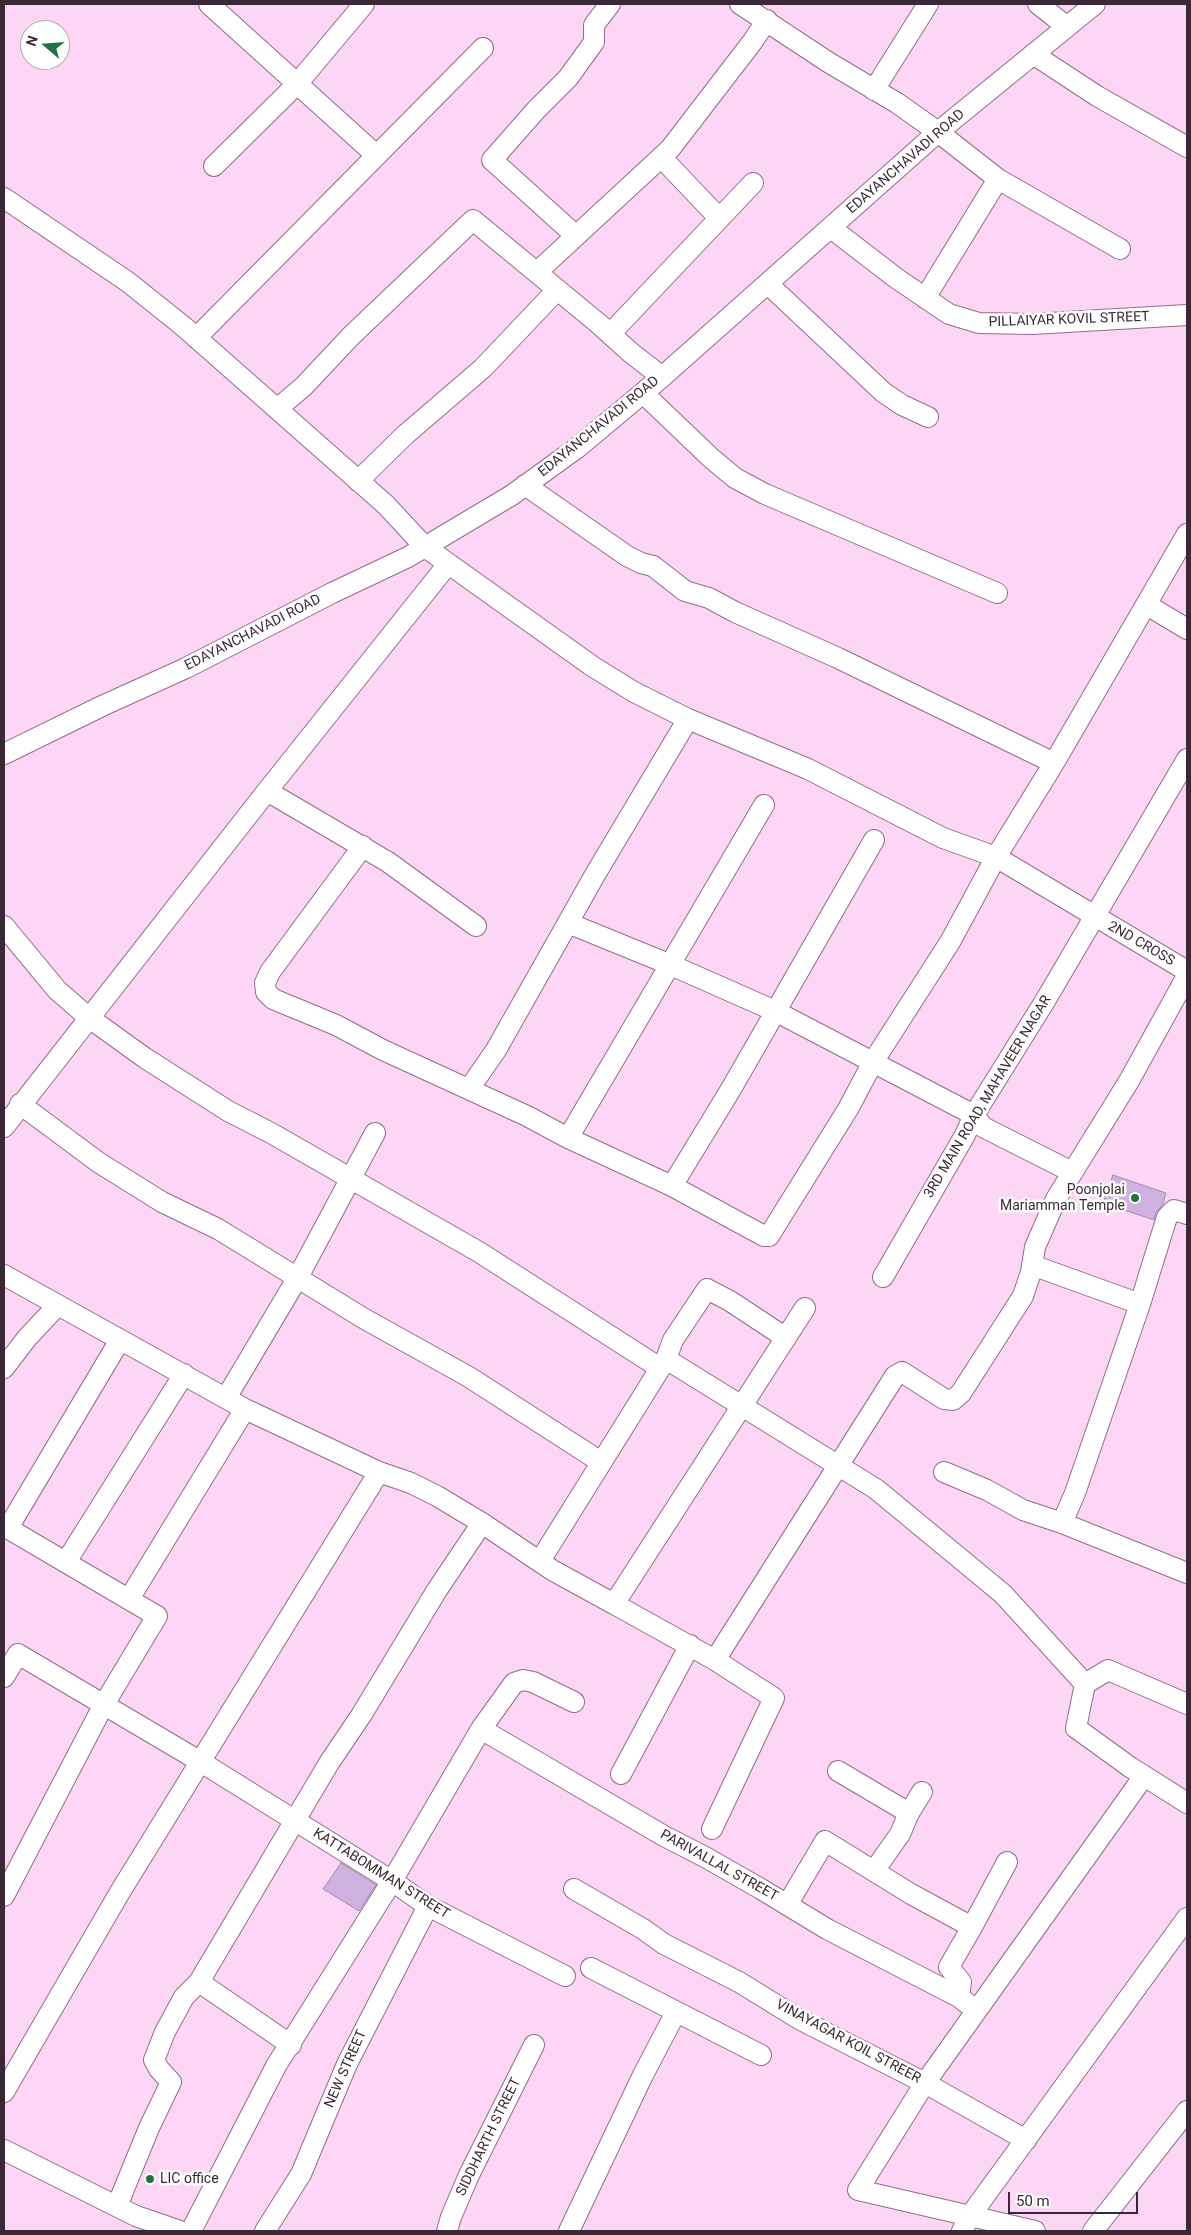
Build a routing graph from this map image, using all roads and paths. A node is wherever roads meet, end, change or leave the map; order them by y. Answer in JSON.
{"nodes":[{"id":1,"x":209,"y":4,"type":"edge"},
{"id":2,"x":364,"y":4,"type":"edge"},
{"id":3,"x":610,"y":4,"type":"edge"},
{"id":4,"x":740,"y":4,"type":"edge"},
{"id":5,"x":928,"y":4,"type":"edge"},
{"id":6,"x":1038,"y":4,"type":"edge"},
{"id":7,"x":1095,"y":4,"type":"edge"},
{"id":8,"x":766,"y":20,"type":"junction"},
{"id":9,"x":1066,"y":26,"type":"junction"},
{"id":10,"x":483,"y":48,"type":"dead end"},
{"id":11,"x":1033,"y":54,"type":"junction"},
{"id":12,"x":297,"y":84,"type":"junction"},
{"id":13,"x":874,"y":90,"type":"junction"},
{"id":14,"x":938,"y":132,"type":"junction"},
{"id":15,"x":1187,"y":147,"type":"edge"},
{"id":16,"x":376,"y":155,"type":"junction"},
{"id":17,"x":661,"y":158,"type":"junction"},
{"id":18,"x":214,"y":166,"type":"dead end"},
{"id":19,"x":998,"y":180,"type":"junction"},
{"id":20,"x":753,"y":183,"type":"dead end"},
{"id":21,"x":4,"y":198,"type":"edge"},
{"id":22,"x":719,"y":218,"type":"junction"},
{"id":23,"x":831,"y":228,"type":"junction"},
{"id":24,"x":576,"y":236,"type":"junction"},
{"id":25,"x":1120,"y":249,"type":"dead end"},
{"id":26,"x":537,"y":272,"type":"junction"},
{"id":27,"x":768,"y":284,"type":"junction"},
{"id":28,"x":557,"y":290,"type":"junction"},
{"id":29,"x":925,"y":298,"type":"junction"},
{"id":30,"x":1187,"y":315,"type":"edge"},
{"id":31,"x":610,"y":334,"type":"junction"},
{"id":32,"x":196,"y":338,"type":"junction"},
{"id":33,"x":662,"y":376,"type":"junction"},
{"id":34,"x":643,"y":393,"type":"junction"},
{"id":35,"x":277,"y":409,"type":"junction"},
{"id":36,"x":928,"y":417,"type":"dead end"},
{"id":37,"x":358,"y":481,"type":"junction"},
{"id":38,"x":525,"y":485,"type":"junction"},
{"id":39,"x":1187,"y":534,"type":"edge"},
{"id":40,"x":424,"y":547,"type":"junction"},
{"id":41,"x":448,"y":564,"type":"junction"},
{"id":42,"x":997,"y":593,"type":"dead end"},
{"id":43,"x":1147,"y":605,"type":"junction"},
{"id":44,"x":1187,"y":629,"type":"edge"},
{"id":45,"x":688,"y":720,"type":"junction"},
{"id":46,"x":4,"y":754,"type":"edge"},
{"id":47,"x":1187,"y":759,"type":"edge"},
{"id":48,"x":1054,"y":763,"type":"junction"},
{"id":49,"x":267,"y":791,"type":"junction"},
{"id":50,"x":764,"y":805,"type":"dead end"},
{"id":51,"x":874,"y":840,"type":"dead end"},
{"id":52,"x":363,"y":846,"type":"junction"},
{"id":53,"x":996,"y":858,"type":"junction"},
{"id":54,"x":1094,"y":917,"type":"junction"},
{"id":55,"x":568,"y":923,"type":"junction"},
{"id":56,"x":4,"y":926,"type":"edge"},
{"id":57,"x":476,"y":926,"type":"dead end"},
{"id":58,"x":671,"y":964,"type":"junction"},
{"id":59,"x":1187,"y":971,"type":"edge"},
{"id":60,"x":1187,"y":976,"type":"edge"},
{"id":61,"x":775,"y":1011,"type":"junction"},
{"id":62,"x":88,"y":1017,"type":"junction"},
{"id":63,"x":873,"y":1062,"type":"junction"},
{"id":64,"x":469,"y":1089,"type":"junction"},
{"id":65,"x":20,"y":1104,"type":"junction"},
{"id":66,"x":974,"y":1115,"type":"junction"},
{"id":67,"x":4,"y":1127,"type":"edge"},
{"id":68,"x":375,"y":1133,"type":"dead end"},
{"id":69,"x":568,"y":1138,"type":"junction"},
{"id":70,"x":1072,"y":1172,"type":"junction"},
{"id":71,"x":352,"y":1180,"type":"junction"},
{"id":72,"x":672,"y":1186,"type":"junction"},
{"id":73,"x":1187,"y":1214,"type":"edge"},
{"id":74,"x":1033,"y":1256,"type":"junction"},
{"id":75,"x":4,"y":1275,"type":"edge"},
{"id":76,"x":883,"y":1277,"type":"dead end"},
{"id":77,"x":298,"y":1278,"type":"junction"},
{"id":78,"x":1140,"y":1304,"type":"junction"},
{"id":79,"x":58,"y":1305,"type":"junction"},
{"id":80,"x":805,"y":1308,"type":"dead end"},
{"id":81,"x":786,"y":1338,"type":"junction"},
{"id":82,"x":120,"y":1340,"type":"junction"},
{"id":83,"x":663,"y":1363,"type":"junction"},
{"id":84,"x":4,"y":1368,"type":"edge"},
{"id":85,"x":184,"y":1374,"type":"junction"},
{"id":86,"x":226,"y":1398,"type":"junction"},
{"id":87,"x":742,"y":1406,"type":"junction"},
{"id":88,"x":245,"y":1409,"type":"junction"},
{"id":89,"x":601,"y":1462,"type":"junction"},
{"id":90,"x":839,"y":1465,"type":"junction"},
{"id":91,"x":379,"y":1472,"type":"junction"},
{"id":92,"x":944,"y":1472,"type":"dead end"},
{"id":93,"x":482,"y":1523,"type":"junction"},
{"id":94,"x":1062,"y":1523,"type":"junction"},
{"id":95,"x":6,"y":1527,"type":"edge"},
{"id":96,"x":540,"y":1561,"type":"junction"},
{"id":97,"x":66,"y":1562,"type":"junction"},
{"id":98,"x":1187,"y":1573,"type":"edge"},
{"id":99,"x":129,"y":1600,"type":"junction"},
{"id":100,"x":614,"y":1604,"type":"junction"},
{"id":101,"x":690,"y":1645,"type":"junction"},
{"id":102,"x":715,"y":1660,"type":"junction"},
{"id":103,"x":4,"y":1677,"type":"edge"},
{"id":104,"x":1085,"y":1684,"type":"junction"},
{"id":105,"x":574,"y":1702,"type":"dead end"},
{"id":106,"x":1187,"y":1704,"type":"edge"},
{"id":107,"x":103,"y":1706,"type":"junction"},
{"id":108,"x":482,"y":1729,"type":"junction"},
{"id":109,"x":201,"y":1762,"type":"junction"},
{"id":110,"x":838,"y":1770,"type":"dead end"},
{"id":111,"x":621,"y":1774,"type":"dead end"},
{"id":112,"x":1144,"y":1776,"type":"junction"},
{"id":113,"x":922,"y":1792,"type":"dead end"},
{"id":114,"x":1187,"y":1804,"type":"edge"},
{"id":115,"x":909,"y":1813,"type":"junction"},
{"id":116,"x":295,"y":1820,"type":"junction"},
{"id":117,"x":712,"y":1829,"type":"dead end"},
{"id":118,"x":1006,"y":1862,"type":"dead end"},
{"id":119,"x":874,"y":1871,"type":"junction"},
{"id":120,"x":392,"y":1881,"type":"junction"},
{"id":121,"x":574,"y":1889,"type":"dead end"},
{"id":122,"x":4,"y":1896,"type":"edge"},
{"id":123,"x":787,"y":1905,"type":"junction"},
{"id":124,"x":428,"y":1906,"type":"junction"},
{"id":125,"x":1187,"y":1918,"type":"edge"},
{"id":126,"x":972,"y":1927,"type":"junction"},
{"id":127,"x":591,"y":1968,"type":"dead end"},
{"id":128,"x":565,"y":1976,"type":"dead end"},
{"id":129,"x":199,"y":1982,"type":"junction"},
{"id":130,"x":959,"y":1997,"type":"junction"},
{"id":131,"x":977,"y":2011,"type":"junction"},
{"id":132,"x":676,"y":2012,"type":"junction"},
{"id":133,"x":291,"y":2045,"type":"junction"},
{"id":134,"x":534,"y":2045,"type":"dead end"},
{"id":135,"x":761,"y":2056,"type":"dead end"},
{"id":136,"x":925,"y":2084,"type":"junction"},
{"id":137,"x":4,"y":2092,"type":"edge"},
{"id":138,"x":1187,"y":2110,"type":"edge"},
{"id":139,"x":1026,"y":2140,"type":"junction"},
{"id":140,"x":4,"y":2150,"type":"edge"},
{"id":141,"x":117,"y":2206,"type":"junction"},
{"id":142,"x":966,"y":2224,"type":"edge"},
{"id":143,"x":180,"y":2231,"type":"edge"},
{"id":144,"x":191,"y":2231,"type":"edge"},
{"id":145,"x":265,"y":2231,"type":"edge"},
{"id":146,"x":447,"y":2231,"type":"edge"},
{"id":147,"x":569,"y":2231,"type":"edge"},
{"id":148,"x":1035,"y":2231,"type":"edge"},
{"id":149,"x":1093,"y":2231,"type":"edge"}],
"edges":[{"from":1,"to":12,"type":"street"},
{"from":2,"to":12,"type":"street"},
{"from":3,"to":24,"type":"street"},
{"from":4,"to":8,"type":"street"},
{"from":5,"to":13,"type":"street"},
{"from":6,"to":9,"type":"street"},
{"from":7,"to":9,"type":"street","name":"EDAYANCHAVADI ROAD"},
{"from":8,"to":13,"type":"street"},
{"from":8,"to":17,"type":"street"},
{"from":9,"to":11,"type":"street","name":"EDAYANCHAVADI ROAD"},
{"from":10,"to":16,"type":"street"},
{"from":11,"to":14,"type":"street","name":"EDAYANCHAVADI ROAD"},
{"from":11,"to":15,"type":"street"},
{"from":12,"to":16,"type":"street"},
{"from":12,"to":18,"type":"street"},
{"from":13,"to":14,"type":"street"},
{"from":14,"to":19,"type":"street"},
{"from":14,"to":23,"type":"street","name":"EDAYANCHAVADI ROAD"},
{"from":16,"to":32,"type":"street"},
{"from":17,"to":22,"type":"street"},
{"from":17,"to":24,"type":"street"},
{"from":19,"to":25,"type":"street"},
{"from":19,"to":29,"type":"street"},
{"from":20,"to":22,"type":"street"},
{"from":21,"to":32,"type":"street","name":"2ND CROSS"},
{"from":22,"to":31,"type":"street"},
{"from":23,"to":27,"type":"street","name":"EDAYANCHAVADI ROAD"},
{"from":23,"to":29,"type":"street","name":"PILLAIYAR KOVIL STREET"},
{"from":24,"to":26,"type":"street"},
{"from":26,"to":28,"type":"street"},
{"from":26,"to":35,"type":"street"},
{"from":27,"to":33,"type":"street","name":"EDAYANCHAVADI ROAD"},
{"from":27,"to":36,"type":"street"},
{"from":28,"to":31,"type":"street"},
{"from":28,"to":37,"type":"street"},
{"from":29,"to":30,"type":"street","name":"PILLAIYAR KOVIL STREET"},
{"from":31,"to":33,"type":"street"},
{"from":32,"to":35,"type":"street","name":"2ND CROSS"},
{"from":33,"to":34,"type":"street","name":"EDAYANCHAVADI ROAD"},
{"from":34,"to":38,"type":"street","name":"EDAYANCHAVADI ROAD"},
{"from":34,"to":42,"type":"street"},
{"from":35,"to":37,"type":"street","name":"2ND CROSS"},
{"from":37,"to":40,"type":"street","name":"2ND CROSS"},
{"from":38,"to":40,"type":"street","name":"EDAYANCHAVADI ROAD"},
{"from":38,"to":48,"type":"street"},
{"from":39,"to":43,"type":"street"},
{"from":40,"to":41,"type":"street","name":"2ND CROSS"},
{"from":40,"to":46,"type":"street","name":"EDAYANCHAVADI ROAD"},
{"from":41,"to":45,"type":"street","name":"2ND CROSS"},
{"from":41,"to":49,"type":"street"},
{"from":43,"to":44,"type":"street"},
{"from":43,"to":48,"type":"street"},
{"from":45,"to":53,"type":"street","name":"2ND CROSS"},
{"from":45,"to":55,"type":"street"},
{"from":47,"to":54,"type":"street","name":"3RD MAIN ROAD, MAHAVEER NAGAR"},
{"from":48,"to":53,"type":"street"},
{"from":49,"to":52,"type":"street"},
{"from":49,"to":62,"type":"street"},
{"from":50,"to":58,"type":"street"},
{"from":51,"to":61,"type":"street"},
{"from":52,"to":57,"type":"street"},
{"from":52,"to":64,"type":"street"},
{"from":53,"to":54,"type":"street","name":"2ND CROSS"},
{"from":53,"to":63,"type":"street"},
{"from":54,"to":59,"type":"street","name":"2ND CROSS"},
{"from":54,"to":66,"type":"street","name":"3RD MAIN ROAD, MAHAVEER NAGAR"},
{"from":55,"to":58,"type":"street"},
{"from":55,"to":64,"type":"street"},
{"from":56,"to":62,"type":"street"},
{"from":58,"to":61,"type":"street"},
{"from":58,"to":69,"type":"street"},
{"from":60,"to":70,"type":"street"},
{"from":61,"to":63,"type":"street"},
{"from":61,"to":72,"type":"street"},
{"from":62,"to":65,"type":"street"},
{"from":62,"to":71,"type":"street"},
{"from":63,"to":66,"type":"street"},
{"from":63,"to":72,"type":"street"},
{"from":64,"to":69,"type":"street"},
{"from":65,"to":67,"type":"street"},
{"from":65,"to":77,"type":"street"},
{"from":66,"to":70,"type":"street"},
{"from":66,"to":76,"type":"street","name":"3RD MAIN ROAD, MAHAVEER NAGAR"},
{"from":68,"to":71,"type":"street"},
{"from":69,"to":72,"type":"street"},
{"from":70,"to":74,"type":"street"},
{"from":71,"to":77,"type":"street"},
{"from":71,"to":83,"type":"street"},
{"from":73,"to":78,"type":"street"},
{"from":74,"to":78,"type":"street"},
{"from":74,"to":90,"type":"street"},
{"from":75,"to":79,"type":"street"},
{"from":77,"to":86,"type":"street"},
{"from":77,"to":89,"type":"street"},
{"from":78,"to":94,"type":"street"},
{"from":79,"to":82,"type":"street"},
{"from":79,"to":84,"type":"street"},
{"from":80,"to":81,"type":"street"},
{"from":81,"to":83,"type":"street"},
{"from":81,"to":87,"type":"street"},
{"from":82,"to":85,"type":"street"},
{"from":82,"to":95,"type":"street"},
{"from":83,"to":87,"type":"street"},
{"from":83,"to":89,"type":"street"},
{"from":85,"to":86,"type":"street"},
{"from":85,"to":97,"type":"street"},
{"from":86,"to":88,"type":"street"},
{"from":87,"to":90,"type":"street"},
{"from":87,"to":100,"type":"street"},
{"from":88,"to":91,"type":"street"},
{"from":88,"to":99,"type":"street"},
{"from":89,"to":96,"type":"street"},
{"from":90,"to":102,"type":"street"},
{"from":90,"to":104,"type":"street"},
{"from":91,"to":93,"type":"street"},
{"from":91,"to":109,"type":"street"},
{"from":92,"to":94,"type":"street"},
{"from":93,"to":96,"type":"street"},
{"from":93,"to":116,"type":"street"},
{"from":94,"to":98,"type":"street"},
{"from":95,"to":97,"type":"street"},
{"from":96,"to":100,"type":"street"},
{"from":97,"to":99,"type":"street"},
{"from":99,"to":107,"type":"street"},
{"from":100,"to":101,"type":"street"},
{"from":101,"to":102,"type":"street"},
{"from":101,"to":111,"type":"street"},
{"from":102,"to":117,"type":"street"},
{"from":103,"to":107,"type":"street","name":"KATTABOMMAN STREET"},
{"from":104,"to":106,"type":"street"},
{"from":104,"to":112,"type":"street"},
{"from":105,"to":108,"type":"street"},
{"from":107,"to":109,"type":"street","name":"KATTABOMMAN STREET"},
{"from":107,"to":122,"type":"street"},
{"from":108,"to":120,"type":"street"},
{"from":108,"to":123,"type":"street","name":"PARIVALLAL STREET"},
{"from":109,"to":116,"type":"street","name":"KATTABOMMAN STREET"},
{"from":109,"to":137,"type":"street"},
{"from":110,"to":115,"type":"street"},
{"from":112,"to":114,"type":"street"},
{"from":112,"to":131,"type":"street","name":"VINAYAGAR KOIL STREER"},
{"from":113,"to":115,"type":"street"},
{"from":115,"to":119,"type":"street"},
{"from":116,"to":120,"type":"street","name":"KATTABOMMAN STREET"},
{"from":116,"to":129,"type":"street"},
{"from":118,"to":126,"type":"street"},
{"from":119,"to":123,"type":"street"},
{"from":119,"to":126,"type":"street"},
{"from":120,"to":124,"type":"street","name":"KATTABOMMAN STREET"},
{"from":120,"to":133,"type":"street"},
{"from":121,"to":136,"type":"street","name":"VINAYAGAR KOIL STREER"},
{"from":123,"to":130,"type":"street","name":"PARIVALLAL STREET"},
{"from":124,"to":128,"type":"street","name":"KATTABOMMAN STREET"},
{"from":124,"to":145,"type":"street","name":"NEW STREET"},
{"from":125,"to":139,"type":"street"},
{"from":126,"to":130,"type":"street"},
{"from":127,"to":132,"type":"street"},
{"from":129,"to":133,"type":"street"},
{"from":129,"to":141,"type":"street"},
{"from":130,"to":131,"type":"street","name":"PARIVALLAL STREET"},
{"from":131,"to":136,"type":"street","name":"VINAYAGAR KOIL STREER"},
{"from":132,"to":135,"type":"street"},
{"from":132,"to":147,"type":"street"},
{"from":133,"to":144,"type":"street"},
{"from":134,"to":146,"type":"street","name":"SIDDHARTH STREET"},
{"from":136,"to":139,"type":"street"},
{"from":136,"to":142,"type":"street"},
{"from":138,"to":149,"type":"street"},
{"from":139,"to":142,"type":"street"},
{"from":140,"to":141,"type":"street"},
{"from":141,"to":143,"type":"street"},
{"from":142,"to":148,"type":"street"}]}
